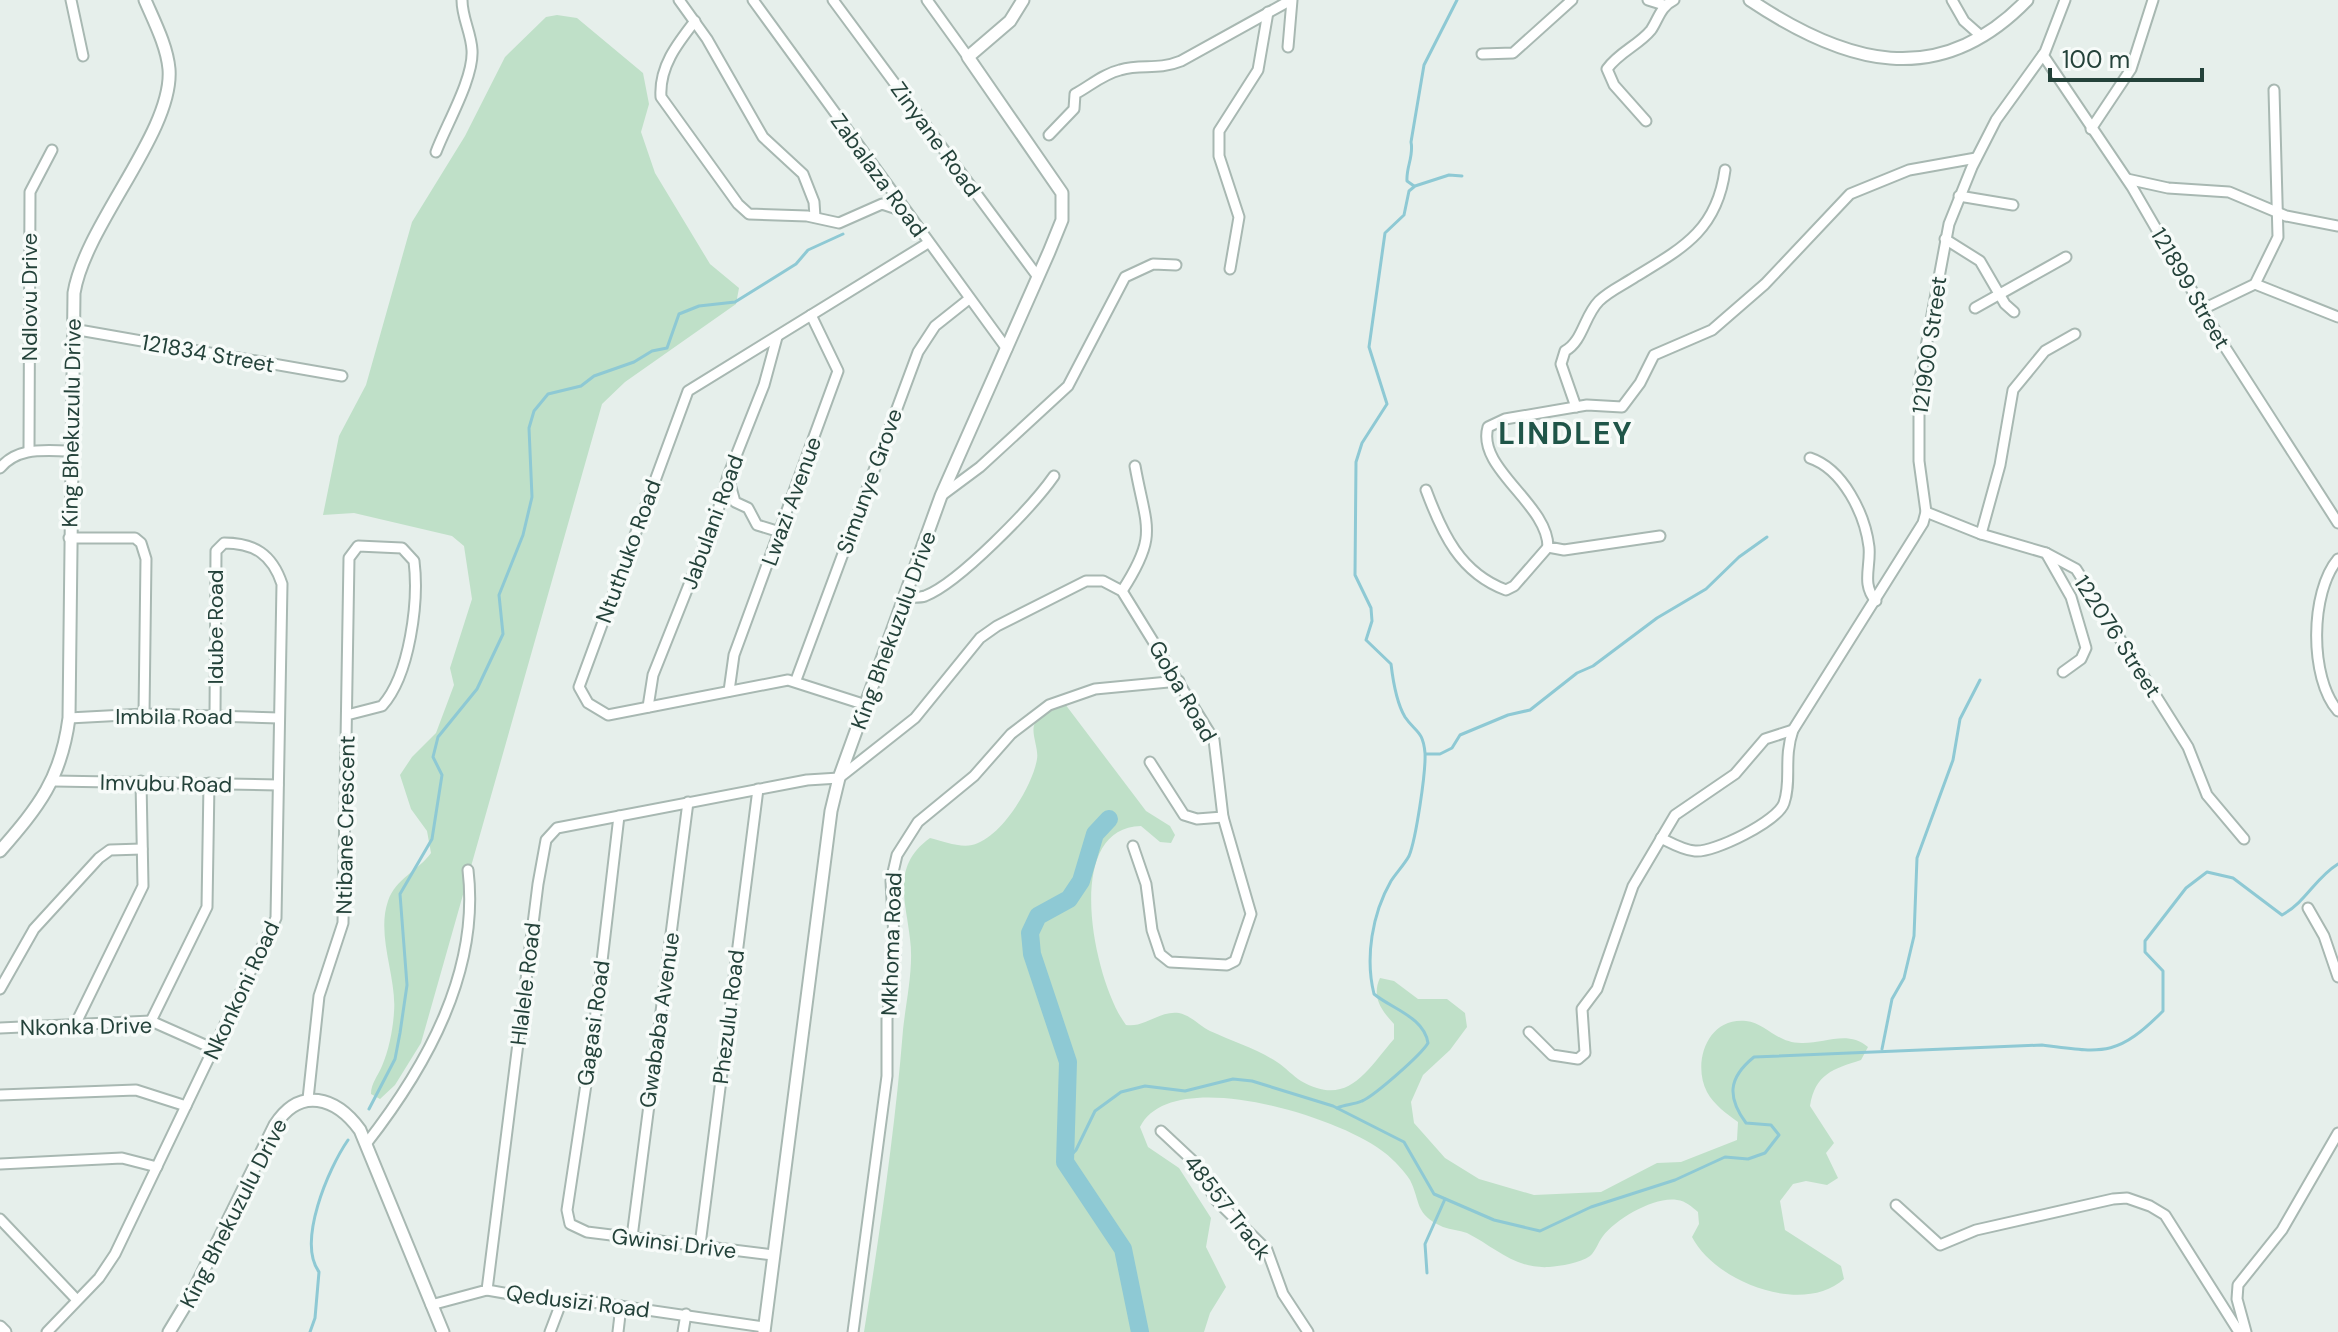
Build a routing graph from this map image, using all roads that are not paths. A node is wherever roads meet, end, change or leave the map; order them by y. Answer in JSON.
{"nodes":[{"id":1,"x":71,"y":0,"type":"edge"},
{"id":2,"x":145,"y":0,"type":"edge"},
{"id":3,"x":462,"y":0,"type":"edge"},
{"id":4,"x":679,"y":0,"type":"edge"},
{"id":5,"x":753,"y":0,"type":"edge"},
{"id":6,"x":833,"y":0,"type":"edge"},
{"id":7,"x":927,"y":0,"type":"edge"},
{"id":8,"x":1023,"y":0,"type":"edge"},
{"id":9,"x":1292,"y":0,"type":"edge"},
{"id":10,"x":1572,"y":0,"type":"edge"},
{"id":11,"x":1648,"y":0,"type":"edge"},
{"id":12,"x":1674,"y":0,"type":"edge"},
{"id":13,"x":1750,"y":0,"type":"edge"},
{"id":14,"x":1952,"y":0,"type":"edge"},
{"id":15,"x":2027,"y":0,"type":"edge"},
{"id":16,"x":2065,"y":0,"type":"edge"},
{"id":17,"x":2153,"y":0,"type":"edge"},
{"id":18,"x":1664,"y":5,"type":"junction"},
{"id":19,"x":1268,"y":12,"type":"junction"},
{"id":20,"x":695,"y":21,"type":"junction"},
{"id":21,"x":1981,"y":36,"type":"junction"},
{"id":22,"x":1288,"y":47,"type":"dead end"},
{"id":23,"x":1482,"y":54,"type":"dead end"},
{"id":24,"x":2043,"y":55,"type":"junction"},
{"id":25,"x":83,"y":56,"type":"dead end"},
{"id":26,"x":968,"y":57,"type":"junction"},
{"id":27,"x":2274,"y":90,"type":"dead end"},
{"id":28,"x":1646,"y":121,"type":"dead end"},
{"id":29,"x":2091,"y":129,"type":"junction"},
{"id":30,"x":1049,"y":135,"type":"dead end"},
{"id":31,"x":52,"y":150,"type":"dead end"},
{"id":32,"x":436,"y":152,"type":"dead end"},
{"id":33,"x":1976,"y":158,"type":"junction"},
{"id":34,"x":1725,"y":170,"type":"dead end"},
{"id":35,"x":2127,"y":179,"type":"junction"},
{"id":36,"x":1959,"y":196,"type":"junction"},
{"id":37,"x":2013,"y":205,"type":"dead end"},
{"id":38,"x":906,"y":212,"type":"junction"},
{"id":39,"x":2278,"y":212,"type":"junction"},
{"id":40,"x":815,"y":217,"type":"junction"},
{"id":41,"x":2338,"y":226,"type":"edge"},
{"id":42,"x":1945,"y":239,"type":"junction"},
{"id":43,"x":928,"y":243,"type":"junction"},
{"id":44,"x":2066,"y":257,"type":"dead end"},
{"id":45,"x":1176,"y":265,"type":"dead end"},
{"id":46,"x":1230,"y":269,"type":"dead end"},
{"id":47,"x":1038,"y":277,"type":"junction"},
{"id":48,"x":2255,"y":284,"type":"junction"},
{"id":49,"x":1998,"y":292,"type":"junction"},
{"id":50,"x":969,"y":299,"type":"junction"},
{"id":51,"x":1975,"y":308,"type":"dead end"},
{"id":52,"x":2203,"y":309,"type":"junction"},
{"id":53,"x":2014,"y":312,"type":"dead end"},
{"id":54,"x":811,"y":315,"type":"junction"},
{"id":55,"x":2338,"y":317,"type":"edge"},
{"id":56,"x":73,"y":329,"type":"junction"},
{"id":57,"x":2075,"y":334,"type":"dead end"},
{"id":58,"x":777,"y":337,"type":"junction"},
{"id":59,"x":1007,"y":349,"type":"junction"},
{"id":60,"x":342,"y":376,"type":"dead end"},
{"id":61,"x":1576,"y":407,"type":"junction"},
{"id":62,"x":29,"y":451,"type":"junction"},
{"id":63,"x":71,"y":451,"type":"junction"},
{"id":64,"x":1810,"y":458,"type":"dead end"},
{"id":65,"x":1135,"y":466,"type":"dead end"},
{"id":66,"x":0,"y":468,"type":"edge"},
{"id":67,"x":728,"y":476,"type":"junction"},
{"id":68,"x":1054,"y":476,"type":"dead end"},
{"id":69,"x":1426,"y":490,"type":"dead end"},
{"id":70,"x":941,"y":496,"type":"junction"},
{"id":71,"x":1926,"y":512,"type":"junction"},
{"id":72,"x":2338,"y":523,"type":"edge"},
{"id":73,"x":780,"y":532,"type":"junction"},
{"id":74,"x":1981,"y":534,"type":"junction"},
{"id":75,"x":1660,"y":536,"type":"dead end"},
{"id":76,"x":69,"y":538,"type":"junction"},
{"id":77,"x":224,"y":543,"type":"joint"},
{"id":78,"x":1548,"y":547,"type":"junction"},
{"id":79,"x":2046,"y":553,"type":"junction"},
{"id":80,"x":2338,"y":559,"type":"edge"},
{"id":81,"x":1122,"y":591,"type":"junction"},
{"id":82,"x":906,"y":597,"type":"junction"},
{"id":83,"x":1876,"y":601,"type":"junction"},
{"id":84,"x":2063,"y":672,"type":"dead end"},
{"id":85,"x":796,"y":680,"type":"junction"},
{"id":86,"x":1179,"y":681,"type":"junction"},
{"id":87,"x":729,"y":691,"type":"junction"},
{"id":88,"x":866,"y":705,"type":"junction"},
{"id":89,"x":648,"y":707,"type":"junction"},
{"id":90,"x":2338,"y":711,"type":"edge"},
{"id":91,"x":144,"y":714,"type":"junction"},
{"id":92,"x":347,"y":715,"type":"junction"},
{"id":93,"x":215,"y":716,"type":"junction"},
{"id":94,"x":69,"y":718,"type":"junction"},
{"id":95,"x":279,"y":718,"type":"junction"},
{"id":96,"x":1793,"y":730,"type":"junction"},
{"id":97,"x":1150,"y":762,"type":"dead end"},
{"id":98,"x":839,"y":778,"type":"junction"},
{"id":99,"x":54,"y":781,"type":"junction"},
{"id":100,"x":141,"y":781,"type":"junction"},
{"id":101,"x":209,"y":783,"type":"junction"},
{"id":102,"x":278,"y":785,"type":"junction"},
{"id":103,"x":758,"y":789,"type":"junction"},
{"id":104,"x":688,"y":802,"type":"junction"},
{"id":105,"x":619,"y":816,"type":"junction"},
{"id":106,"x":1223,"y":817,"type":"junction"},
{"id":107,"x":1661,"y":838,"type":"junction"},
{"id":108,"x":2244,"y":839,"type":"dead end"},
{"id":109,"x":1133,"y":846,"type":"dead end"},
{"id":110,"x":142,"y":849,"type":"junction"},
{"id":111,"x":0,"y":851,"type":"edge"},
{"id":112,"x":468,"y":870,"type":"dead end"},
{"id":113,"x":2308,"y":908,"type":"dead end"},
{"id":114,"x":2338,"y":977,"type":"edge"},
{"id":115,"x":0,"y":989,"type":"edge"},
{"id":116,"x":151,"y":1021,"type":"junction"},
{"id":117,"x":76,"y":1023,"type":"junction"},
{"id":118,"x":0,"y":1028,"type":"edge"},
{"id":119,"x":1529,"y":1032,"type":"dead end"},
{"id":120,"x":214,"y":1049,"type":"junction"},
{"id":121,"x":0,"y":1095,"type":"edge"},
{"id":122,"x":308,"y":1099,"type":"junction"},
{"id":123,"x":186,"y":1106,"type":"junction"},
{"id":124,"x":1161,"y":1131,"type":"dead end"},
{"id":125,"x":2338,"y":1133,"type":"edge"},
{"id":126,"x":366,"y":1144,"type":"junction"},
{"id":127,"x":0,"y":1164,"type":"edge"},
{"id":128,"x":157,"y":1167,"type":"junction"},
{"id":129,"x":1896,"y":1205,"type":"dead end"},
{"id":130,"x":0,"y":1219,"type":"edge"},
{"id":131,"x":574,"y":1229,"type":"joint"},
{"id":132,"x":632,"y":1237,"type":"junction"},
{"id":133,"x":700,"y":1245,"type":"junction"},
{"id":134,"x":773,"y":1255,"type":"junction"},
{"id":135,"x":487,"y":1290,"type":"junction"},
{"id":136,"x":77,"y":1300,"type":"junction"},
{"id":137,"x":561,"y":1303,"type":"junction"},
{"id":138,"x":431,"y":1305,"type":"junction"},
{"id":139,"x":621,"y":1306,"type":"junction"},
{"id":140,"x":686,"y":1314,"type":"junction"},
{"id":141,"x":0,"y":1327,"type":"edge"},
{"id":142,"x":174,"y":1329,"type":"edge"},
{"id":143,"x":764,"y":1330,"type":"edge"},
{"id":144,"x":5,"y":1332,"type":"edge"},
{"id":145,"x":47,"y":1332,"type":"edge"},
{"id":146,"x":443,"y":1332,"type":"edge"},
{"id":147,"x":550,"y":1332,"type":"edge"},
{"id":148,"x":618,"y":1332,"type":"edge"},
{"id":149,"x":683,"y":1332,"type":"edge"},
{"id":150,"x":853,"y":1332,"type":"edge"},
{"id":151,"x":1308,"y":1332,"type":"edge"},
{"id":152,"x":2239,"y":1332,"type":"edge"},
{"id":153,"x":2246,"y":1332,"type":"edge"}],
"edges":[{"from":1,"to":25,"type":"street"},
{"from":2,"to":56,"type":"street","name":"King Bhekuzulu Drive"},
{"from":3,"to":32,"type":"street"},
{"from":4,"to":20,"type":"street"},
{"from":5,"to":38,"type":"street","name":"Zabalaza Road"},
{"from":6,"to":47,"type":"street","name":"Zinyane Road"},
{"from":7,"to":26,"type":"street"},
{"from":8,"to":26,"type":"street"},
{"from":9,"to":19,"type":"street"},
{"from":9,"to":22,"type":"street"},
{"from":10,"to":23,"type":"street"},
{"from":11,"to":18,"type":"street"},
{"from":12,"to":18,"type":"street"},
{"from":13,"to":21,"type":"street"},
{"from":14,"to":21,"type":"street"},
{"from":15,"to":21,"type":"street"},
{"from":16,"to":24,"type":"street","name":"121900 Street"},
{"from":17,"to":29,"type":"street"},
{"from":18,"to":28,"type":"street"},
{"from":19,"to":30,"type":"street"},
{"from":19,"to":46,"type":"street"},
{"from":20,"to":40,"type":"street"},
{"from":20,"to":40,"type":"street"},
{"from":24,"to":29,"type":"street","name":"121899 Street"},
{"from":24,"to":33,"type":"street","name":"121900 Street"},
{"from":26,"to":47,"type":"street","name":"King Bhekuzulu Drive"},
{"from":27,"to":39,"type":"street"},
{"from":29,"to":35,"type":"street","name":"121899 Street"},
{"from":31,"to":62,"type":"street","name":"Ndlovu Drive"},
{"from":33,"to":36,"type":"street","name":"121900 Street"},
{"from":33,"to":61,"type":"street"},
{"from":34,"to":61,"type":"street"},
{"from":35,"to":39,"type":"street"},
{"from":35,"to":52,"type":"street","name":"121899 Street"},
{"from":36,"to":37,"type":"street"},
{"from":36,"to":42,"type":"street","name":"121900 Street"},
{"from":38,"to":40,"type":"street"},
{"from":38,"to":43,"type":"street","name":"Zabalaza Road"},
{"from":39,"to":41,"type":"street"},
{"from":39,"to":48,"type":"street"},
{"from":42,"to":49,"type":"street"},
{"from":42,"to":71,"type":"street","name":"121900 Street"},
{"from":43,"to":50,"type":"street","name":"Zabalaza Road"},
{"from":43,"to":54,"type":"street","name":"Ntuthuko Road"},
{"from":44,"to":49,"type":"street"},
{"from":45,"to":70,"type":"street"},
{"from":47,"to":59,"type":"street","name":"King Bhekuzulu Drive"},
{"from":48,"to":52,"type":"street"},
{"from":48,"to":55,"type":"street"},
{"from":49,"to":51,"type":"street"},
{"from":49,"to":53,"type":"street"},
{"from":50,"to":59,"type":"street","name":"Zabalaza Road"},
{"from":50,"to":85,"type":"street","name":"Simunye Grove"},
{"from":52,"to":72,"type":"street","name":"121899 Street"},
{"from":54,"to":58,"type":"street","name":"Ntuthuko Road"},
{"from":54,"to":73,"type":"street","name":"Lwazi Avenue"},
{"from":56,"to":60,"type":"street","name":"121834 Street"},
{"from":56,"to":63,"type":"street","name":"King Bhekuzulu Drive"},
{"from":57,"to":74,"type":"street"},
{"from":58,"to":67,"type":"street","name":"Jabulani Road"},
{"from":58,"to":89,"type":"street","name":"Ntuthuko Road"},
{"from":59,"to":70,"type":"street","name":"King Bhekuzulu Drive"},
{"from":61,"to":78,"type":"street"},
{"from":62,"to":63,"type":"street"},
{"from":62,"to":66,"type":"street"},
{"from":63,"to":76,"type":"street","name":"King Bhekuzulu Drive"},
{"from":64,"to":83,"type":"street"},
{"from":65,"to":81,"type":"street"},
{"from":67,"to":73,"type":"street"},
{"from":67,"to":89,"type":"street","name":"Jabulani Road"},
{"from":68,"to":82,"type":"street"},
{"from":69,"to":78,"type":"street"},
{"from":70,"to":82,"type":"street","name":"King Bhekuzulu Drive"},
{"from":71,"to":74,"type":"street","name":"122076 Street"},
{"from":71,"to":83,"type":"street"},
{"from":73,"to":87,"type":"street","name":"Lwazi Avenue"},
{"from":74,"to":79,"type":"street","name":"122076 Street"},
{"from":75,"to":78,"type":"street"},
{"from":76,"to":91,"type":"street"},
{"from":76,"to":94,"type":"street","name":"King Bhekuzulu Drive"},
{"from":77,"to":93,"type":"street","name":"Idube Road"},
{"from":77,"to":95,"type":"street","name":"Nkonkoni Road"},
{"from":79,"to":84,"type":"street"},
{"from":79,"to":108,"type":"street","name":"122076 Street"},
{"from":80,"to":90,"type":"street"},
{"from":81,"to":86,"type":"street","name":"Goba Road"},
{"from":81,"to":98,"type":"street"},
{"from":82,"to":88,"type":"street","name":"King Bhekuzulu Drive"},
{"from":83,"to":96,"type":"street"},
{"from":85,"to":87,"type":"street","name":"Ntuthuko Road"},
{"from":85,"to":88,"type":"street","name":"Ntuthuko Road"},
{"from":86,"to":106,"type":"street","name":"Goba Road"},
{"from":86,"to":150,"type":"street","name":"Mkhoma Road"},
{"from":87,"to":89,"type":"street","name":"Ntuthuko Road"},
{"from":88,"to":98,"type":"street","name":"King Bhekuzulu Drive"},
{"from":91,"to":93,"type":"street","name":"Imbila Road"},
{"from":91,"to":94,"type":"street","name":"Imbila Road"},
{"from":92,"to":92,"type":"street","name":"Ntibane Crescent"},
{"from":92,"to":122,"type":"street","name":"Ntibane Crescent"},
{"from":93,"to":95,"type":"street","name":"Imbila Road"},
{"from":94,"to":99,"type":"street","name":"King Bhekuzulu Drive"},
{"from":95,"to":102,"type":"street","name":"Nkonkoni Road"},
{"from":96,"to":107,"type":"street"},
{"from":96,"to":107,"type":"street"},
{"from":97,"to":106,"type":"street"},
{"from":98,"to":103,"type":"street","name":"Hlalele Road"},
{"from":98,"to":134,"type":"street","name":"King Bhekuzulu Drive"},
{"from":99,"to":100,"type":"street","name":"Imvubu Road"},
{"from":99,"to":111,"type":"street","name":"King Bhekuzulu Drive"},
{"from":100,"to":101,"type":"street","name":"Imvubu Road"},
{"from":100,"to":110,"type":"street"},
{"from":101,"to":102,"type":"street","name":"Imvubu Road"},
{"from":101,"to":116,"type":"street"},
{"from":102,"to":120,"type":"street","name":"Nkonkoni Road"},
{"from":103,"to":104,"type":"street","name":"Hlalele Road"},
{"from":103,"to":133,"type":"street","name":"Phezulu Road"},
{"from":104,"to":105,"type":"street","name":"Hlalele Road"},
{"from":104,"to":132,"type":"street","name":"Gwababa Avenue"},
{"from":105,"to":131,"type":"street","name":"Gagasi Road"},
{"from":105,"to":135,"type":"street","name":"Hlalele Road"},
{"from":106,"to":109,"type":"street","name":"Goba Road"},
{"from":107,"to":119,"type":"street"},
{"from":110,"to":115,"type":"street"},
{"from":110,"to":117,"type":"street"},
{"from":112,"to":126,"type":"street"},
{"from":113,"to":114,"type":"street"},
{"from":116,"to":117,"type":"street","name":"Nkonka Drive"},
{"from":116,"to":120,"type":"street","name":"Nkonka Drive"},
{"from":117,"to":118,"type":"street","name":"Nkonka Drive"},
{"from":120,"to":123,"type":"street","name":"Nkonkoni Road"},
{"from":121,"to":123,"type":"street"},
{"from":122,"to":126,"type":"street","name":"King Bhekuzulu Drive"},
{"from":122,"to":142,"type":"street","name":"King Bhekuzulu Drive"},
{"from":123,"to":128,"type":"street","name":"Nkonkoni Road"},
{"from":124,"to":151,"type":"street","name":"48557 Track"},
{"from":125,"to":153,"type":"street"},
{"from":126,"to":138,"type":"street","name":"King Bhekuzulu Drive"},
{"from":127,"to":128,"type":"street"},
{"from":128,"to":136,"type":"street","name":"Nkonkoni Road"},
{"from":129,"to":152,"type":"street"},
{"from":130,"to":136,"type":"street"},
{"from":131,"to":132,"type":"street","name":"Gwinsi Drive"},
{"from":132,"to":133,"type":"street","name":"Gwinsi Drive"},
{"from":133,"to":134,"type":"street","name":"Gwinsi Drive"},
{"from":134,"to":143,"type":"street","name":"King Bhekuzulu Drive"},
{"from":135,"to":137,"type":"street","name":"Qedusizi Road"},
{"from":135,"to":138,"type":"street"},
{"from":136,"to":145,"type":"street","name":"Nkonkoni Road"},
{"from":137,"to":139,"type":"street","name":"Qedusizi Road"},
{"from":137,"to":147,"type":"street"},
{"from":138,"to":146,"type":"street","name":"King Bhekuzulu Drive"},
{"from":139,"to":140,"type":"street","name":"Qedusizi Road"},
{"from":139,"to":148,"type":"street"},
{"from":140,"to":143,"type":"street","name":"Qedusizi Road"},
{"from":140,"to":149,"type":"street"},
{"from":141,"to":144,"type":"street"}]}
